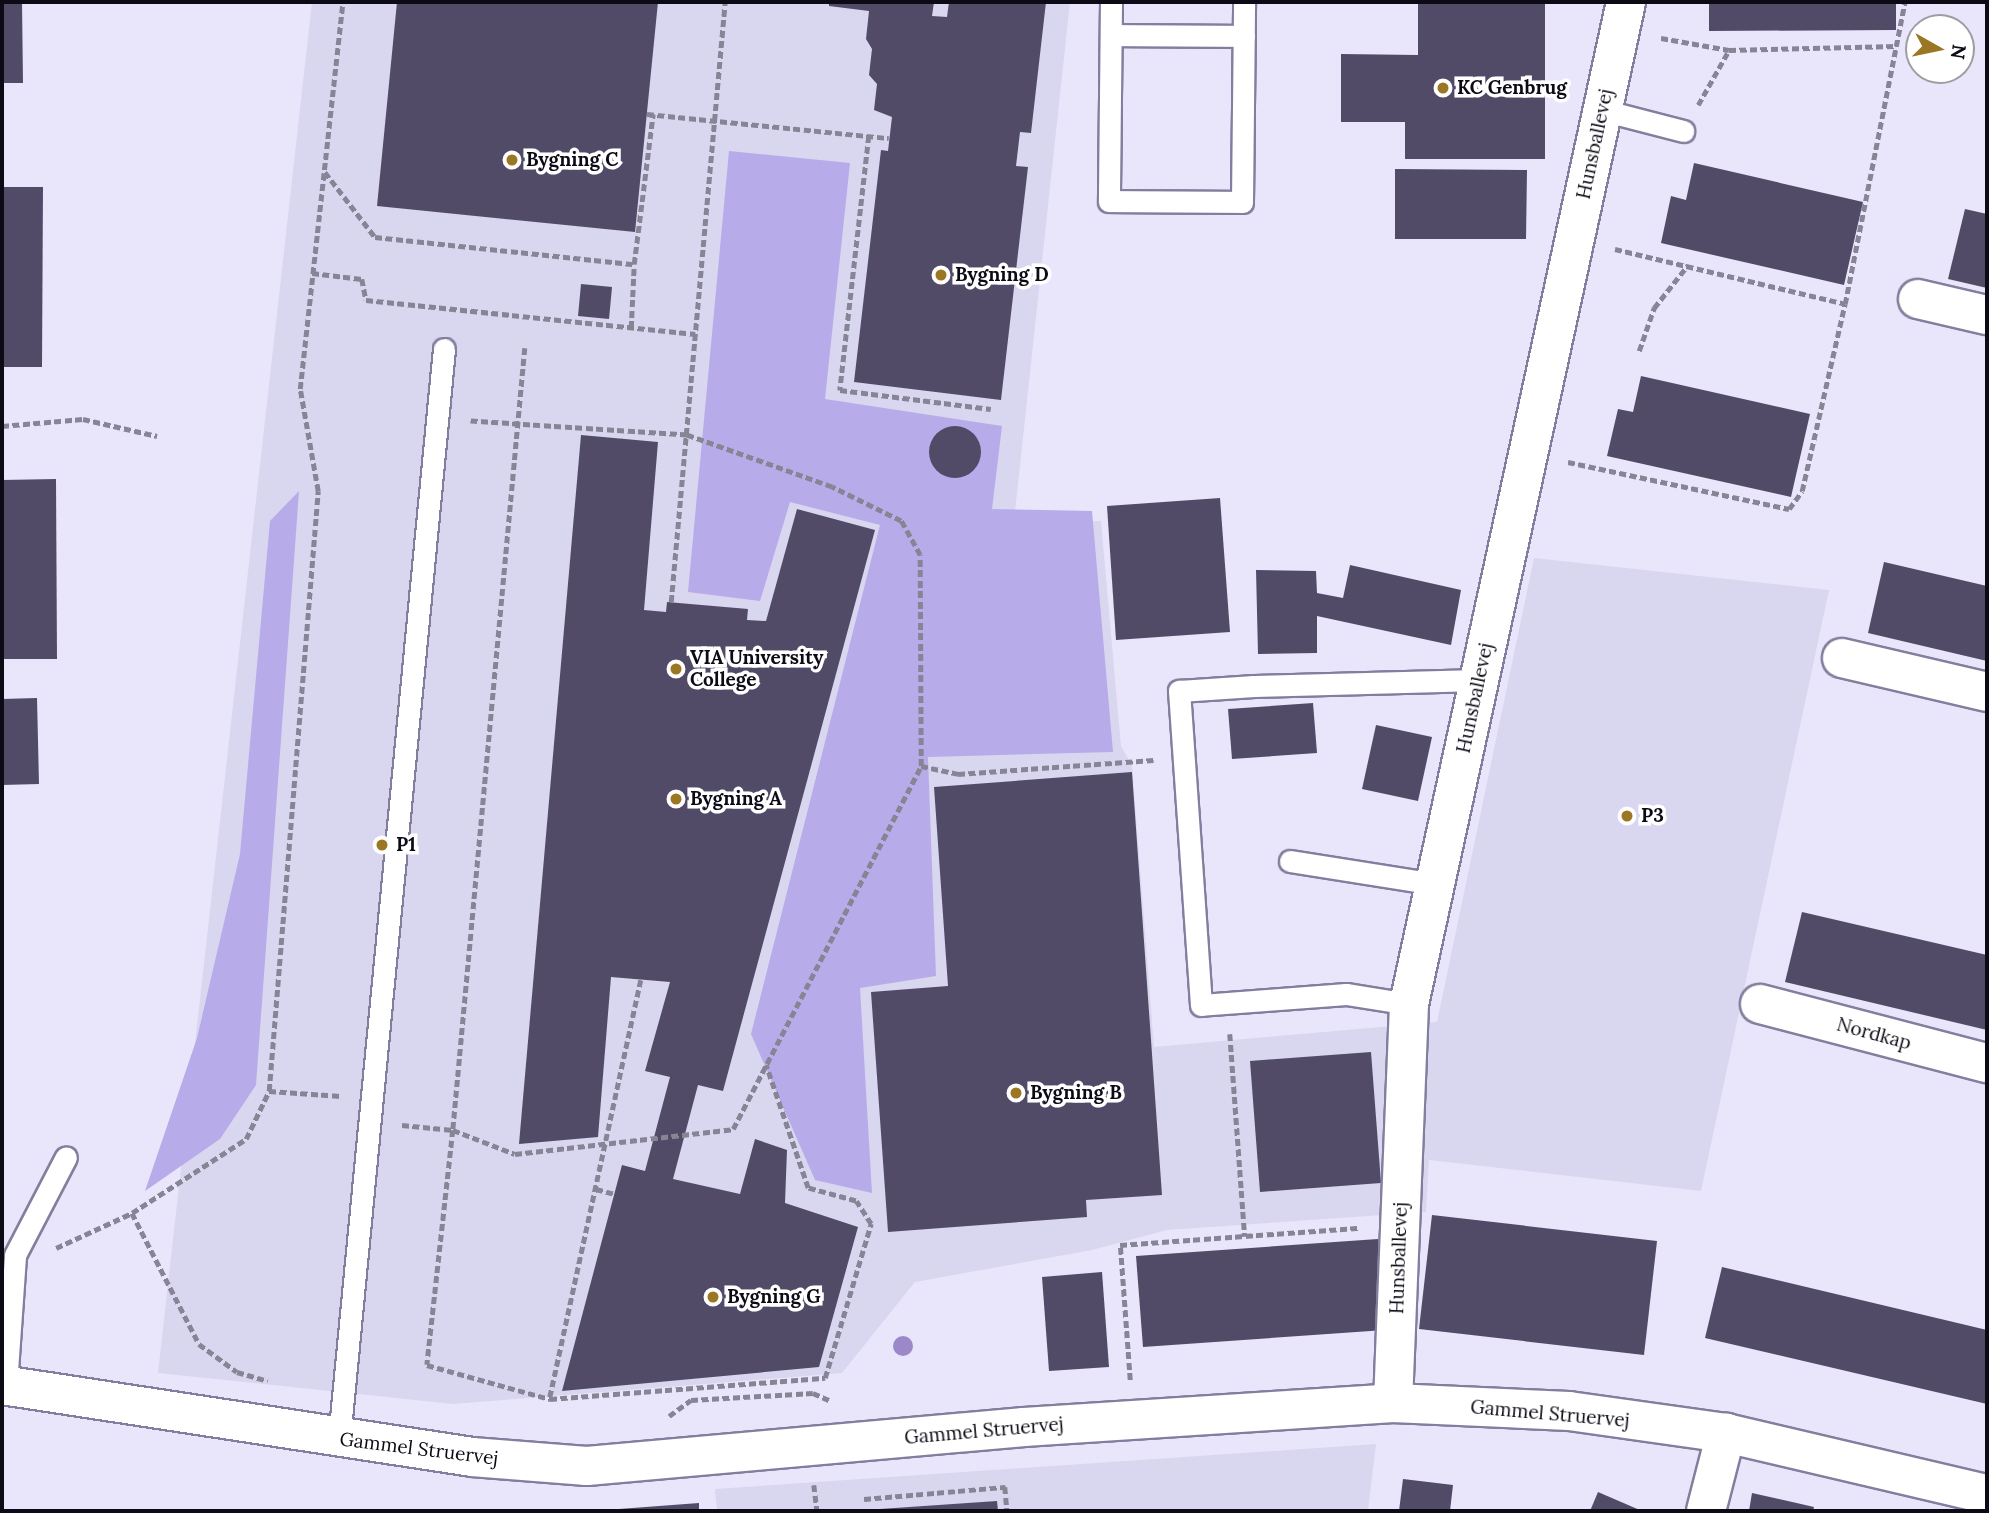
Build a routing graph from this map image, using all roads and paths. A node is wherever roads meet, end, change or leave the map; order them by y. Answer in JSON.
{"nodes":[{"id":1,"x":343,"y":2,"type":"edge"},
{"id":2,"x":725,"y":2,"type":"edge"},
{"id":3,"x":1111,"y":2,"type":"edge"},
{"id":4,"x":1244,"y":2,"type":"edge"},
{"id":5,"x":1905,"y":2,"type":"edge"},
{"id":6,"x":1622,"y":16,"type":"edge"},
{"id":7,"x":1111,"y":35,"type":"junction"},
{"id":8,"x":1244,"y":36,"type":"junction"},
{"id":9,"x":1897,"y":46,"type":"junction"},
{"id":10,"x":1729,"y":50,"type":"junction"},
{"id":11,"x":1602,"y":110,"type":"junction"},
{"id":12,"x":715,"y":121,"type":"junction"},
{"id":13,"x":1683,"y":131,"type":"joint"},
{"id":14,"x":869,"y":136,"type":"junction"},
{"id":15,"x":889,"y":138,"type":"dead end"},
{"id":16,"x":325,"y":172,"type":"junction"},
{"id":17,"x":1574,"y":240,"type":"junction"},
{"id":18,"x":634,"y":264,"type":"junction"},
{"id":19,"x":1688,"y":265,"type":"junction"},
{"id":20,"x":312,"y":273,"type":"junction"},
{"id":21,"x":1918,"y":299,"type":"dead end"},
{"id":22,"x":1845,"y":304,"type":"junction"},
{"id":23,"x":1987,"y":315,"type":"edge"},
{"id":24,"x":631,"y":328,"type":"junction"},
{"id":25,"x":695,"y":334,"type":"junction"},
{"id":26,"x":525,"y":348,"type":"dead end"},
{"id":27,"x":444,"y":349,"type":"dead end"},
{"id":28,"x":1639,"y":351,"type":"dead end"},
{"id":29,"x":990,"y":409,"type":"dead end"},
{"id":30,"x":438,"y":419,"type":"junction"},
{"id":31,"x":2,"y":426,"type":"edge"},
{"id":32,"x":520,"y":426,"type":"junction"},
{"id":33,"x":687,"y":435,"type":"junction"},
{"id":34,"x":157,"y":436,"type":"dead end"},
{"id":35,"x":1528,"y":453,"type":"junction"},
{"id":36,"x":671,"y":602,"type":"dead end"},
{"id":37,"x":1842,"y":657,"type":"dead end"},
{"id":38,"x":1479,"y":680,"type":"junction"},
{"id":39,"x":1987,"y":692,"type":"edge"},
{"id":40,"x":1184,"y":758,"type":"junction"},
{"id":41,"x":921,"y":766,"type":"junction"},
{"id":42,"x":1290,"y":861,"type":"dead end"},
{"id":43,"x":1435,"y":884,"type":"junction"},
{"id":44,"x":641,"y":980,"type":"dead end"},
{"id":45,"x":1228,"y":1002,"type":"junction"},
{"id":46,"x":1409,"y":1004,"type":"junction"},
{"id":47,"x":1760,"y":1004,"type":"dead end"},
{"id":48,"x":1987,"y":1063,"type":"edge"},
{"id":49,"x":766,"y":1065,"type":"junction"},
{"id":50,"x":269,"y":1091,"type":"junction"},
{"id":51,"x":372,"y":1098,"type":"junction"},
{"id":52,"x":369,"y":1122,"type":"junction"},
{"id":53,"x":453,"y":1129,"type":"junction"},
{"id":54,"x":606,"y":1146,"type":"junction"},
{"id":55,"x":66,"y":1157,"type":"dead end"},
{"id":56,"x":596,"y":1189,"type":"junction"},
{"id":57,"x":615,"y":1194,"type":"dead end"},
{"id":58,"x":132,"y":1213,"type":"junction"},
{"id":59,"x":1399,"y":1225,"type":"junction"},
{"id":60,"x":1245,"y":1236,"type":"junction"},
{"id":61,"x":14,"y":1267,"type":"junction"},
{"id":62,"x":277,"y":1383,"type":"dead end"},
{"id":63,"x":3,"y":1394,"type":"edge"},
{"id":64,"x":550,"y":1399,"type":"junction"},
{"id":65,"x":1393,"y":1403,"type":"junction"},
{"id":66,"x":843,"y":1406,"type":"dead end"},
{"id":67,"x":664,"y":1419,"type":"dead end"},
{"id":68,"x":1133,"y":1420,"type":"junction"},
{"id":69,"x":1726,"y":1433,"type":"junction"},
{"id":70,"x":340,"y":1439,"type":"junction"},
{"id":71,"x":1987,"y":1494,"type":"edge"},
{"id":72,"x":864,"y":1499,"type":"dead end"},
{"id":73,"x":1007,"y":1511,"type":"edge"},
{"id":74,"x":1706,"y":1511,"type":"edge"}],
"edges":[{"from":1,"to":16,"type":"path"},
{"from":2,"to":12,"type":"path"},
{"from":3,"to":7,"type":"lane"},
{"from":4,"to":8,"type":"lane"},
{"from":5,"to":9,"type":"path"},
{"from":6,"to":10,"type":"path"},
{"from":6,"to":11,"type":"street","name":"Hunsballevej"},
{"from":7,"to":8,"type":"lane"},
{"from":7,"to":8,"type":"lane"},
{"from":9,"to":10,"type":"path"},
{"from":9,"to":22,"type":"path"},
{"from":10,"to":13,"type":"path"},
{"from":11,"to":13,"type":"lane"},
{"from":11,"to":17,"type":"street","name":"Hunsballevej"},
{"from":12,"to":14,"type":"path"},
{"from":12,"to":18,"type":"path"},
{"from":12,"to":25,"type":"path"},
{"from":14,"to":15,"type":"path"},
{"from":14,"to":29,"type":"path"},
{"from":16,"to":18,"type":"path"},
{"from":16,"to":20,"type":"path"},
{"from":17,"to":19,"type":"path"},
{"from":17,"to":35,"type":"street","name":"Hunsballevej"},
{"from":18,"to":24,"type":"path"},
{"from":19,"to":22,"type":"path"},
{"from":19,"to":28,"type":"path"},
{"from":20,"to":24,"type":"path"},
{"from":20,"to":50,"type":"path"},
{"from":21,"to":23,"type":"street"},
{"from":22,"to":35,"type":"path"},
{"from":24,"to":25,"type":"path"},
{"from":25,"to":33,"type":"path"},
{"from":26,"to":32,"type":"path"},
{"from":27,"to":30,"type":"lane"},
{"from":30,"to":32,"type":"path"},
{"from":30,"to":51,"type":"lane"},
{"from":31,"to":34,"type":"path"},
{"from":32,"to":33,"type":"path"},
{"from":32,"to":53,"type":"path"},
{"from":33,"to":36,"type":"path"},
{"from":33,"to":41,"type":"path"},
{"from":35,"to":38,"type":"street","name":"Hunsballevej"},
{"from":37,"to":39,"type":"street"},
{"from":38,"to":40,"type":"lane"},
{"from":38,"to":43,"type":"street","name":"Hunsballevej"},
{"from":40,"to":41,"type":"path"},
{"from":40,"to":45,"type":"lane"},
{"from":41,"to":49,"type":"path"},
{"from":42,"to":43,"type":"lane"},
{"from":43,"to":46,"type":"street","name":"Hunsballevej"},
{"from":44,"to":54,"type":"path"},
{"from":45,"to":46,"type":"lane"},
{"from":45,"to":60,"type":"path"},
{"from":46,"to":59,"type":"street","name":"Hunsballevej"},
{"from":47,"to":48,"type":"street","name":"Nordkap"},
{"from":49,"to":54,"type":"path"},
{"from":49,"to":64,"type":"path"},
{"from":50,"to":51,"type":"path"},
{"from":50,"to":58,"type":"path"},
{"from":51,"to":52,"type":"lane"},
{"from":52,"to":53,"type":"path"},
{"from":52,"to":70,"type":"lane"},
{"from":53,"to":54,"type":"path"},
{"from":53,"to":64,"type":"path"},
{"from":54,"to":56,"type":"path"},
{"from":55,"to":61,"type":"lane"},
{"from":56,"to":57,"type":"path"},
{"from":56,"to":64,"type":"path"},
{"from":58,"to":61,"type":"path"},
{"from":58,"to":62,"type":"path"},
{"from":59,"to":60,"type":"path"},
{"from":59,"to":65,"type":"street","name":"Hunsballevej"},
{"from":60,"to":68,"type":"path"},
{"from":61,"to":63,"type":"lane"},
{"from":63,"to":70,"type":"street","name":"Gammel Struervej"},
{"from":65,"to":68,"type":"street","name":"Gammel Struervej"},
{"from":65,"to":69,"type":"street","name":"Gammel Struervej"},
{"from":66,"to":67,"type":"path"},
{"from":68,"to":70,"type":"street","name":"Gammel Struervej"},
{"from":69,"to":71,"type":"street","name":"Gammel Struervej"},
{"from":69,"to":74,"type":"street"},
{"from":72,"to":73,"type":"path"}]}
